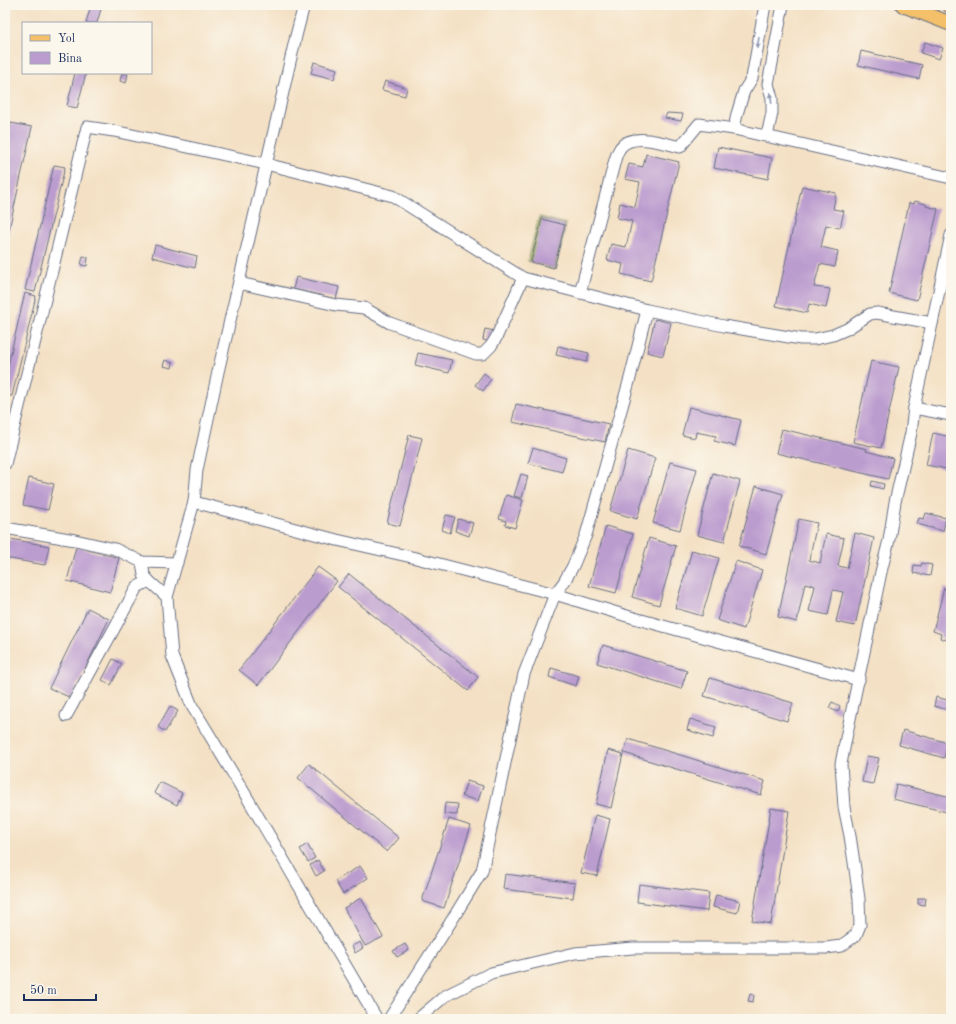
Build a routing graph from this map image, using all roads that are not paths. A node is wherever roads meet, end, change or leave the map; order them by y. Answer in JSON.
{"nodes":[{"id":1,"x":304,"y":5,"type":"edge"},
{"id":2,"x":764,"y":5,"type":"edge"},
{"id":3,"x":783,"y":5,"type":"edge"},
{"id":4,"x":902,"y":5,"type":"edge"},
{"id":5,"x":951,"y":24,"type":"edge"},
{"id":6,"x":734,"y":129,"type":"junction"},
{"id":7,"x":767,"y":136,"type":"junction"},
{"id":8,"x":266,"y":164,"type":"junction"},
{"id":9,"x":951,"y":178,"type":"edge"},
{"id":10,"x":951,"y":235,"type":"edge"},
{"id":11,"x":523,"y":278,"type":"junction"},
{"id":12,"x":239,"y":283,"type":"junction"},
{"id":13,"x":580,"y":293,"type":"junction"},
{"id":14,"x":647,"y":310,"type":"junction"},
{"id":15,"x":932,"y":323,"type":"junction"},
{"id":16,"x":914,"y":408,"type":"junction"},
{"id":17,"x":951,"y":415,"type":"edge"},
{"id":18,"x":5,"y":464,"type":"edge"},
{"id":19,"x":194,"y":502,"type":"junction"},
{"id":20,"x":5,"y":528,"type":"edge"},
{"id":21,"x":142,"y":562,"type":"junction"},
{"id":22,"x":177,"y":563,"type":"junction"},
{"id":23,"x":148,"y":581,"type":"junction"},
{"id":24,"x":555,"y":594,"type":"junction"},
{"id":25,"x":167,"y":597,"type":"junction"},
{"id":26,"x":859,"y":680,"type":"junction"},
{"id":27,"x":66,"y":716,"type":"dead end"},
{"id":28,"x":377,"y":1019,"type":"edge"},
{"id":29,"x":389,"y":1019,"type":"edge"},
{"id":30,"x":418,"y":1019,"type":"edge"}],
"edges":[{"from":1,"to":8,"type":"street"},
{"from":2,"to":6,"type":"street","one_way":true},
{"from":7,"to":3,"type":"street","one_way":true},
{"from":4,"to":5,"type":"main road"},
{"from":6,"to":7,"type":"street"},
{"from":6,"to":13,"type":"street"},
{"from":7,"to":9,"type":"street"},
{"from":8,"to":11,"type":"street"},
{"from":8,"to":12,"type":"street"},
{"from":8,"to":18,"type":"street"},
{"from":10,"to":15,"type":"street"},
{"from":11,"to":12,"type":"street"},
{"from":11,"to":13,"type":"street"},
{"from":12,"to":19,"type":"street"},
{"from":13,"to":14,"type":"street"},
{"from":14,"to":15,"type":"street"},
{"from":14,"to":24,"type":"street"},
{"from":15,"to":16,"type":"street"},
{"from":16,"to":17,"type":"street"},
{"from":16,"to":26,"type":"street"},
{"from":19,"to":22,"type":"street"},
{"from":19,"to":24,"type":"street"},
{"from":20,"to":21,"type":"street"},
{"from":21,"to":22,"type":"street"},
{"from":21,"to":23,"type":"street"},
{"from":22,"to":25,"type":"street"},
{"from":23,"to":25,"type":"street"},
{"from":23,"to":27,"type":"street"},
{"from":24,"to":26,"type":"street"},
{"from":24,"to":29,"type":"street"},
{"from":25,"to":28,"type":"street"},
{"from":26,"to":30,"type":"street"}]}
